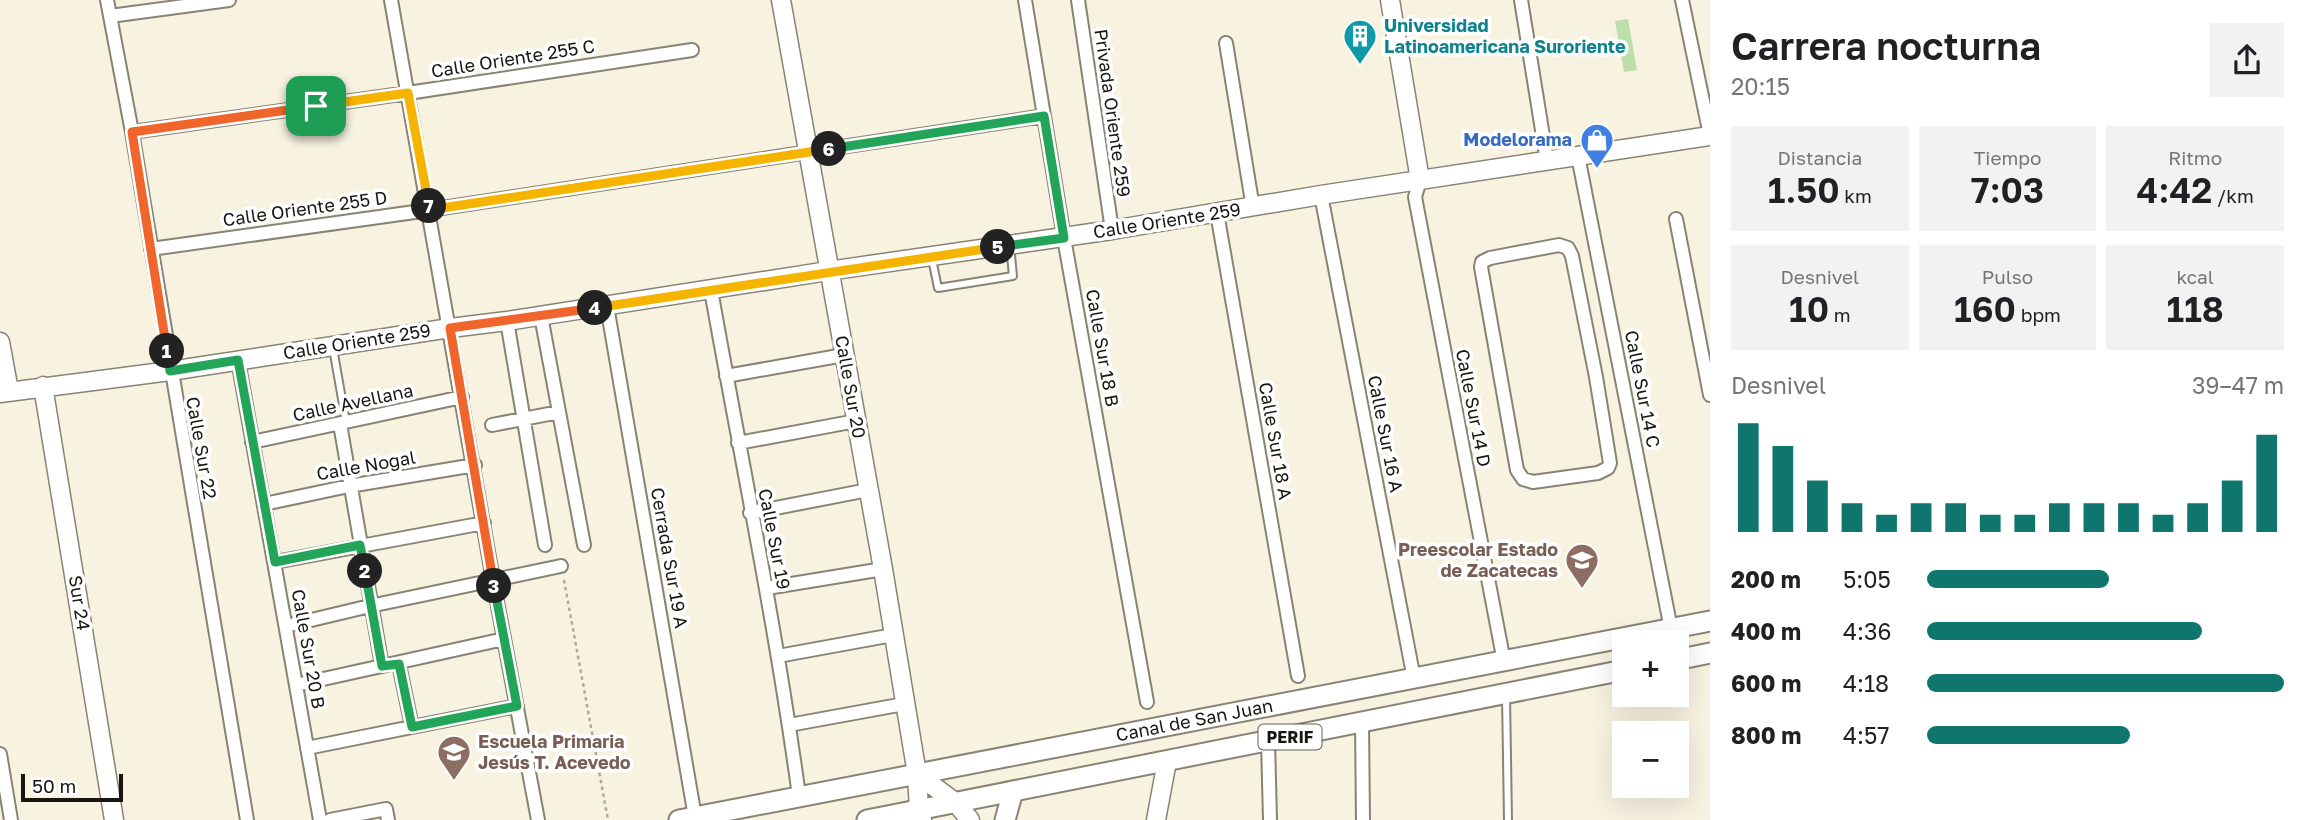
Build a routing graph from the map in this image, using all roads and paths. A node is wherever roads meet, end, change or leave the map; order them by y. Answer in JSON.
{"nodes":[{"id":1,"x":107,"y":0,"type":"edge"},
{"id":2,"x":229,"y":0,"type":"edge"},
{"id":3,"x":391,"y":0,"type":"edge"},
{"id":4,"x":781,"y":0,"type":"edge"},
{"id":5,"x":1026,"y":0,"type":"edge"},
{"id":6,"x":1078,"y":0,"type":"edge"},
{"id":7,"x":1390,"y":0,"type":"edge"},
{"id":8,"x":1521,"y":0,"type":"edge"},
{"id":9,"x":1682,"y":0,"type":"edge"},
{"id":10,"x":110,"y":16,"type":"junction"},
{"id":11,"x":1227,"y":43,"type":"dead end"},
{"id":12,"x":692,"y":50,"type":"dead end"},
{"id":13,"x":408,"y":93,"type":"junction"},
{"id":14,"x":1044,"y":116,"type":"junction"},
{"id":15,"x":132,"y":132,"type":"junction"},
{"id":16,"x":1710,"y":136,"type":"edge"},
{"id":17,"x":808,"y":152,"type":"junction"},
{"id":18,"x":1578,"y":156,"type":"junction"},
{"id":19,"x":1548,"y":161,"type":"junction"},
{"id":20,"x":1420,"y":180,"type":"junction"},
{"id":21,"x":1321,"y":195,"type":"junction"},
{"id":22,"x":1253,"y":208,"type":"junction"},
{"id":23,"x":429,"y":210,"type":"junction"},
{"id":24,"x":1217,"y":213,"type":"junction"},
{"id":25,"x":1676,"y":219,"type":"dead end"},
{"id":26,"x":1111,"y":230,"type":"junction"},
{"id":27,"x":1064,"y":238,"type":"junction"},
{"id":28,"x":1010,"y":245,"type":"junction"},
{"id":29,"x":151,"y":249,"type":"junction"},
{"id":30,"x":932,"y":257,"type":"junction"},
{"id":31,"x":828,"y":271,"type":"junction"},
{"id":32,"x":711,"y":290,"type":"junction"},
{"id":33,"x":607,"y":306,"type":"junction"},
{"id":34,"x":541,"y":316,"type":"junction"},
{"id":35,"x":507,"y":321,"type":"junction"},
{"id":36,"x":450,"y":328,"type":"junction"},
{"id":37,"x":0,"y":342,"type":"edge"},
{"id":38,"x":333,"y":346,"type":"junction"},
{"id":39,"x":844,"y":355,"type":"junction"},
{"id":40,"x":238,"y":360,"type":"junction"},
{"id":41,"x":170,"y":371,"type":"junction"},
{"id":42,"x":1621,"y":374,"type":"junction"},
{"id":43,"x":726,"y":376,"type":"junction"},
{"id":44,"x":1596,"y":377,"type":"junction"},
{"id":45,"x":43,"y":386,"type":"junction"},
{"id":46,"x":4,"y":392,"type":"edge"},
{"id":47,"x":1710,"y":394,"type":"edge"},
{"id":48,"x":462,"y":397,"type":"junction"},
{"id":49,"x":559,"y":412,"type":"junction"},
{"id":50,"x":524,"y":419,"type":"junction"},
{"id":51,"x":856,"y":421,"type":"junction"},
{"id":52,"x":343,"y":423,"type":"junction"},
{"id":53,"x":492,"y":425,"type":"dead end"},
{"id":54,"x":252,"y":442,"type":"junction"},
{"id":55,"x":738,"y":443,"type":"junction"},
{"id":56,"x":475,"y":465,"type":"junction"},
{"id":57,"x":349,"y":486,"type":"junction"},
{"id":58,"x":868,"y":490,"type":"junction"},
{"id":59,"x":264,"y":504,"type":"junction"},
{"id":60,"x":750,"y":513,"type":"junction"},
{"id":61,"x":484,"y":523,"type":"junction"},
{"id":62,"x":360,"y":545,"type":"junction"},
{"id":63,"x":545,"y":545,"type":"dead end"},
{"id":64,"x":584,"y":545,"type":"dead end"},
{"id":65,"x":275,"y":562,"type":"junction"},
{"id":66,"x":561,"y":566,"type":"joint"},
{"id":67,"x":883,"y":569,"type":"junction"},
{"id":68,"x":493,"y":580,"type":"junction"},
{"id":69,"x":767,"y":588,"type":"junction"},
{"id":70,"x":370,"y":606,"type":"junction"},
{"id":71,"x":1710,"y":621,"type":"edge"},
{"id":72,"x":286,"y":626,"type":"junction"},
{"id":73,"x":1671,"y":629,"type":"junction"},
{"id":74,"x":893,"y":635,"type":"junction"},
{"id":75,"x":504,"y":639,"type":"junction"},
{"id":76,"x":1502,"y":652,"type":"junction"},
{"id":77,"x":1710,"y":653,"type":"edge"},
{"id":78,"x":778,"y":656,"type":"junction"},
{"id":79,"x":1689,"y":657,"type":"edge"},
{"id":80,"x":399,"y":664,"type":"junction"},
{"id":81,"x":382,"y":666,"type":"junction"},
{"id":82,"x":1612,"y":672,"type":"edge"},
{"id":83,"x":1298,"y":676,"type":"dead end"},
{"id":84,"x":1414,"y":679,"type":"junction"},
{"id":85,"x":296,"y":685,"type":"junction"},
{"id":86,"x":1506,"y":694,"type":"junction"},
{"id":87,"x":1147,"y":702,"type":"dead end"},
{"id":88,"x":904,"y":704,"type":"junction"},
{"id":89,"x":517,"y":706,"type":"junction"},
{"id":90,"x":1362,"y":723,"type":"junction"},
{"id":91,"x":789,"y":725,"type":"junction"},
{"id":92,"x":412,"y":727,"type":"junction"},
{"id":93,"x":1268,"y":741,"type":"junction"},
{"id":94,"x":307,"y":748,"type":"junction"},
{"id":95,"x":0,"y":754,"type":"edge"},
{"id":96,"x":1167,"y":761,"type":"junction"},
{"id":97,"x":917,"y":774,"type":"junction"},
{"id":98,"x":1013,"y":791,"type":"junction"},
{"id":99,"x":799,"y":796,"type":"junction"},
{"id":100,"x":956,"y":803,"type":"junction"},
{"id":101,"x":920,"y":815,"type":"edge"},
{"id":102,"x":687,"y":818,"type":"edge"},
{"id":103,"x":12,"y":820,"type":"edge"},
{"id":104,"x":114,"y":820,"type":"edge"},
{"id":105,"x":247,"y":820,"type":"edge"},
{"id":106,"x":320,"y":820,"type":"edge"},
{"id":107,"x":330,"y":820,"type":"edge"},
{"id":108,"x":388,"y":820,"type":"edge"},
{"id":109,"x":538,"y":820,"type":"edge"},
{"id":110,"x":608,"y":820,"type":"edge"},
{"id":111,"x":867,"y":820,"type":"edge"},
{"id":112,"x":970,"y":820,"type":"edge"},
{"id":113,"x":1005,"y":820,"type":"edge"},
{"id":114,"x":1156,"y":820,"type":"edge"},
{"id":115,"x":1270,"y":820,"type":"edge"},
{"id":116,"x":1363,"y":820,"type":"edge"},
{"id":117,"x":1508,"y":820,"type":"edge"}],
"edges":[{"from":1,"to":10,"type":"street","name":"Calle Sur 22"},
{"from":2,"to":10,"type":"street"},
{"from":3,"to":13,"type":"street"},
{"from":4,"to":17,"type":"street","name":"Calle Sur 20"},
{"from":5,"to":14,"type":"street","name":"Calle Sur 18 B"},
{"from":6,"to":26,"type":"street","name":"Privada Oriente 259"},
{"from":7,"to":20,"type":"street"},
{"from":8,"to":19,"type":"street"},
{"from":9,"to":16,"type":"street"},
{"from":10,"to":15,"type":"street","name":"Calle Sur 22"},
{"from":11,"to":22,"type":"street"},
{"from":12,"to":13,"type":"street","name":"Calle Oriente 255 C"},
{"from":13,"to":15,"type":"street","name":"Calle Oriente 255 C"},
{"from":13,"to":23,"type":"street"},
{"from":14,"to":17,"type":"street","name":"Calle Oriente 255 D"},
{"from":14,"to":27,"type":"street","name":"Calle Sur 18 B"},
{"from":15,"to":29,"type":"street","name":"Calle Sur 22"},
{"from":16,"to":18,"type":"street","name":"Calle Oriente 259"},
{"from":17,"to":23,"type":"street","name":"Calle Oriente 255 D"},
{"from":17,"to":31,"type":"street","name":"Calle Sur 20"},
{"from":18,"to":19,"type":"street","name":"Calle Oriente 259"},
{"from":18,"to":42,"type":"street","name":"Calle Sur 14 C"},
{"from":19,"to":20,"type":"street","name":"Calle Oriente 259"},
{"from":20,"to":21,"type":"street","name":"Calle Oriente 259"},
{"from":20,"to":76,"type":"street","name":"Calle Sur 14 D"},
{"from":21,"to":22,"type":"street","name":"Calle Oriente 259"},
{"from":21,"to":84,"type":"street","name":"Calle Sur 16 A"},
{"from":22,"to":24,"type":"street","name":"Calle Oriente 259"},
{"from":23,"to":29,"type":"street","name":"Calle Oriente 255 D"},
{"from":23,"to":36,"type":"street"},
{"from":24,"to":26,"type":"street","name":"Calle Oriente 259"},
{"from":24,"to":83,"type":"street","name":"Calle Sur 18 A"},
{"from":25,"to":47,"type":"street"},
{"from":26,"to":27,"type":"street","name":"Calle Oriente 259"},
{"from":27,"to":28,"type":"street","name":"Calle Oriente 259"},
{"from":27,"to":87,"type":"street","name":"Calle Sur 18 B"},
{"from":28,"to":30,"type":"street","name":"Calle Oriente 259"},
{"from":28,"to":30,"type":"lane"},
{"from":29,"to":41,"type":"street","name":"Calle Sur 22"},
{"from":30,"to":31,"type":"street","name":"Calle Oriente 259"},
{"from":31,"to":32,"type":"street","name":"Calle Oriente 259"},
{"from":31,"to":39,"type":"street","name":"Calle Sur 20"},
{"from":32,"to":33,"type":"street","name":"Calle Oriente 259"},
{"from":32,"to":43,"type":"street","name":"Calle Sur 19"},
{"from":33,"to":34,"type":"street","name":"Calle Oriente 259"},
{"from":33,"to":102,"type":"street","name":"Cerrada Sur 19 A"},
{"from":34,"to":35,"type":"street","name":"Calle Oriente 259"},
{"from":34,"to":49,"type":"street"},
{"from":35,"to":36,"type":"street","name":"Calle Oriente 259"},
{"from":35,"to":50,"type":"street"},
{"from":36,"to":38,"type":"street","name":"Calle Oriente 259"},
{"from":36,"to":48,"type":"street"},
{"from":37,"to":46,"type":"street"},
{"from":38,"to":40,"type":"street","name":"Calle Oriente 259"},
{"from":38,"to":52,"type":"lane"},
{"from":39,"to":43,"type":"street"},
{"from":39,"to":51,"type":"street","name":"Calle Sur 20"},
{"from":40,"to":41,"type":"street","name":"Calle Oriente 259"},
{"from":40,"to":54,"type":"street","name":"Calle Sur 20 B"},
{"from":41,"to":45,"type":"street","name":"Calle Oriente 259"},
{"from":41,"to":105,"type":"street","name":"Calle Sur 22"},
{"from":42,"to":44,"type":"street"},
{"from":42,"to":73,"type":"street","name":"Calle Sur 14 C"},
{"from":43,"to":55,"type":"street","name":"Calle Sur 19"},
{"from":44,"to":44,"type":"street"},
{"from":45,"to":46,"type":"street","name":"Calle Oriente 259"},
{"from":45,"to":104,"type":"street","name":"Sur 24"},
{"from":48,"to":52,"type":"street","name":"Calle Avellana"},
{"from":48,"to":56,"type":"street"},
{"from":49,"to":50,"type":"street"},
{"from":49,"to":64,"type":"street"},
{"from":50,"to":53,"type":"street"},
{"from":50,"to":63,"type":"street"},
{"from":51,"to":55,"type":"street"},
{"from":51,"to":58,"type":"street","name":"Calle Sur 20"},
{"from":52,"to":54,"type":"street","name":"Calle Avellana"},
{"from":52,"to":57,"type":"street"},
{"from":54,"to":59,"type":"street","name":"Calle Sur 20 B"},
{"from":55,"to":60,"type":"street","name":"Calle Sur 19"},
{"from":56,"to":57,"type":"street","name":"Calle Nogal"},
{"from":56,"to":61,"type":"street"},
{"from":57,"to":59,"type":"street","name":"Calle Nogal"},
{"from":57,"to":62,"type":"street"},
{"from":58,"to":60,"type":"street"},
{"from":58,"to":67,"type":"street","name":"Calle Sur 20"},
{"from":59,"to":65,"type":"street","name":"Calle Sur 20 B"},
{"from":60,"to":69,"type":"street","name":"Calle Sur 19"},
{"from":61,"to":62,"type":"street"},
{"from":61,"to":68,"type":"street"},
{"from":62,"to":65,"type":"street"},
{"from":62,"to":70,"type":"street"},
{"from":65,"to":72,"type":"street","name":"Calle Sur 20 B"},
{"from":66,"to":68,"type":"street"},
{"from":66,"to":110,"type":"path"},
{"from":67,"to":69,"type":"street"},
{"from":67,"to":74,"type":"street","name":"Calle Sur 20"},
{"from":68,"to":70,"type":"street"},
{"from":68,"to":75,"type":"street"},
{"from":69,"to":78,"type":"street","name":"Calle Sur 19"},
{"from":70,"to":72,"type":"street"},
{"from":70,"to":81,"type":"street"},
{"from":71,"to":73,"type":"main road","name":"Canal de San Juan","number":"PERIF"},
{"from":72,"to":85,"type":"street","name":"Calle Sur 20 B"},
{"from":73,"to":76,"type":"main road","name":"Canal de San Juan","number":"PERIF"},
{"from":74,"to":78,"type":"street"},
{"from":74,"to":88,"type":"street","name":"Calle Sur 20"},
{"from":75,"to":80,"type":"street"},
{"from":75,"to":89,"type":"street"},
{"from":76,"to":84,"type":"main road","name":"Canal de San Juan","number":"PERIF"},
{"from":77,"to":79,"type":"main road"},
{"from":78,"to":91,"type":"street","name":"Calle Sur 19"},
{"from":80,"to":81,"type":"street"},
{"from":80,"to":92,"type":"street"},
{"from":81,"to":85,"type":"street"},
{"from":82,"to":86,"type":"main road","name":"Canal de San Juan","number":"PERIF"},
{"from":84,"to":97,"type":"main road","name":"Canal de San Juan","number":"PERIF"},
{"from":85,"to":94,"type":"street","name":"Calle Sur 20 B"},
{"from":86,"to":90,"type":"main road","name":"Canal de San Juan","number":"PERIF"},
{"from":86,"to":117,"type":"lane"},
{"from":88,"to":91,"type":"street"},
{"from":88,"to":97,"type":"street","name":"Calle Sur 20"},
{"from":89,"to":92,"type":"street"},
{"from":89,"to":109,"type":"street"},
{"from":90,"to":93,"type":"main road","name":"Canal de San Juan","number":"PERIF"},
{"from":90,"to":116,"type":"street"},
{"from":91,"to":99,"type":"street","name":"Calle Sur 19"},
{"from":92,"to":94,"type":"street"},
{"from":93,"to":96,"type":"main road","name":"Canal de San Juan","number":"PERIF"},
{"from":93,"to":115,"type":"street"},
{"from":94,"to":106,"type":"street","name":"Calle Sur 20 B"},
{"from":95,"to":103,"type":"street"},
{"from":96,"to":98,"type":"main road","name":"Canal de San Juan","number":"PERIF"},
{"from":96,"to":114,"type":"street"},
{"from":97,"to":99,"type":"main road","name":"Canal de San Juan","number":"PERIF"},
{"from":97,"to":100,"type":"street"},
{"from":97,"to":101,"type":"street","name":"Calle Sur 20"},
{"from":98,"to":100,"type":"main road","name":"Canal de San Juan","number":"PERIF"},
{"from":98,"to":113,"type":"main road"},
{"from":99,"to":102,"type":"main road","name":"Canal de San Juan","number":"PERIF"},
{"from":100,"to":101,"type":"main road","name":"Canal de San Juan","number":"PERIF"},
{"from":100,"to":112,"type":"street"},
{"from":101,"to":111,"type":"main road","name":"Canal de San Juan","number":"PERIF"},
{"from":107,"to":108,"type":"street"}]}
